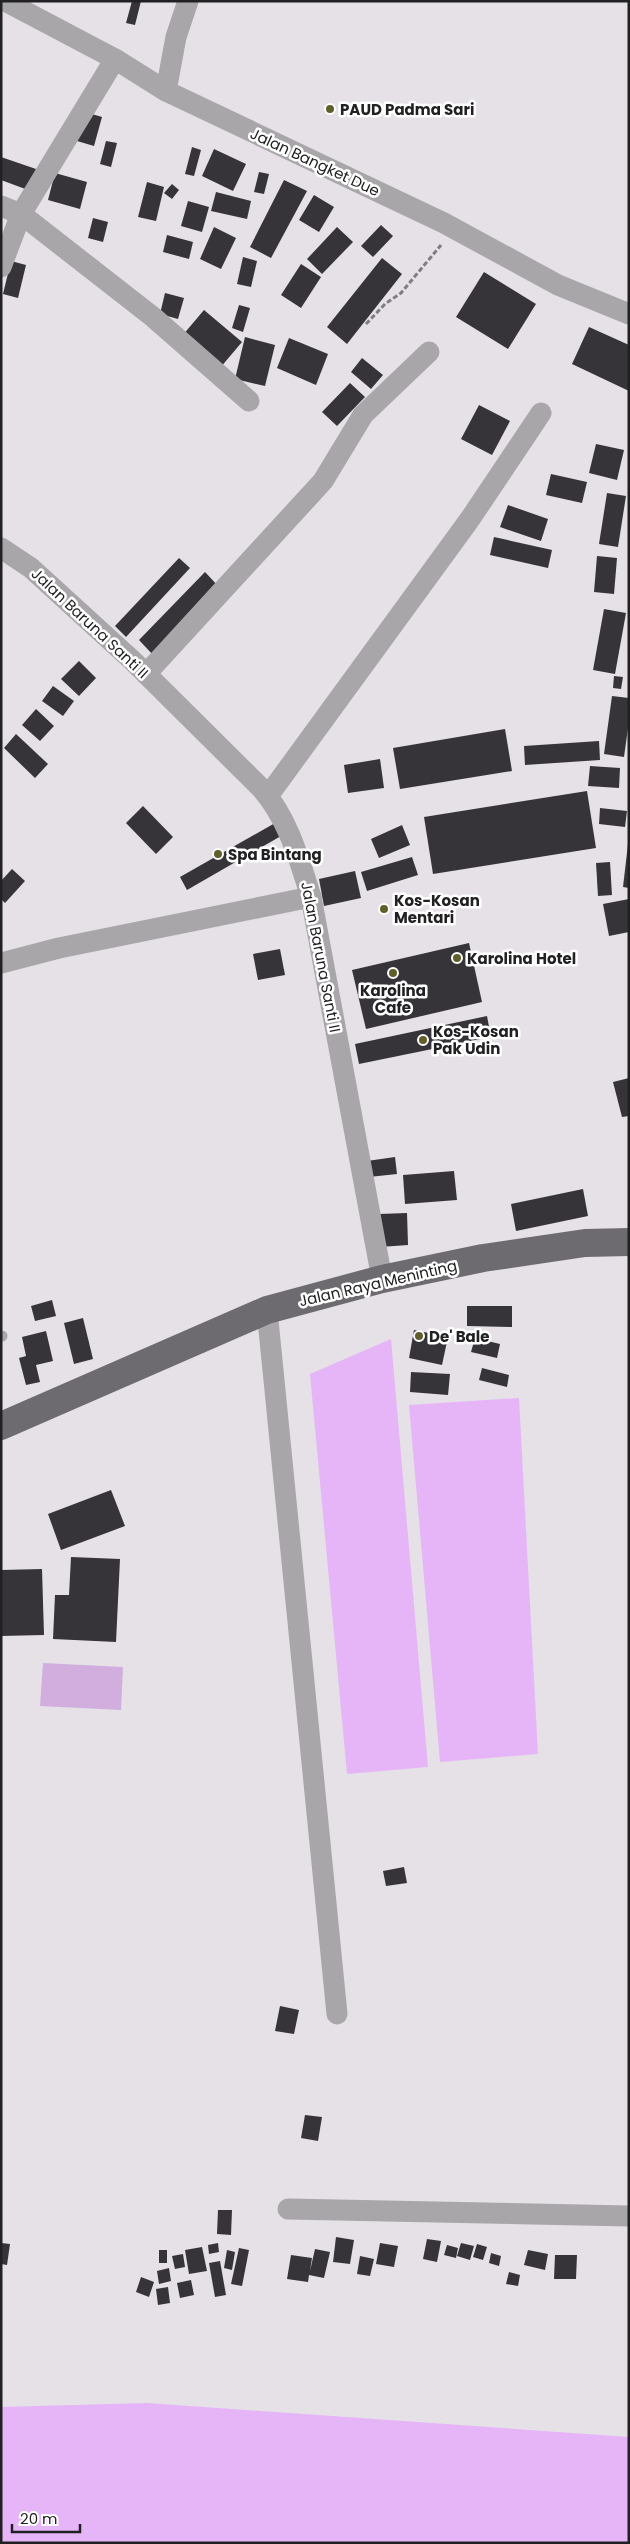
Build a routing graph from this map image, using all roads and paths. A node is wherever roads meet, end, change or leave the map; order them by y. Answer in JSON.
{"nodes":[{"id":1,"x":5,"y":1,"type":"edge"},
{"id":2,"x":188,"y":1,"type":"edge"},
{"id":3,"x":115,"y":59,"type":"junction"},
{"id":4,"x":166,"y":91,"type":"junction"},
{"id":5,"x":1,"y":206,"type":"edge"},
{"id":6,"x":21,"y":214,"type":"junction"},
{"id":7,"x":444,"y":223,"type":"junction"},
{"id":8,"x":1,"y":268,"type":"edge"},
{"id":9,"x":629,"y":314,"type":"edge"},
{"id":10,"x":366,"y":324,"type":"dead end"},
{"id":11,"x":429,"y":352,"type":"dead end"},
{"id":12,"x":249,"y":401,"type":"dead end"},
{"id":13,"x":541,"y":413,"type":"dead end"},
{"id":14,"x":1,"y":548,"type":"edge"},
{"id":15,"x":146,"y":674,"type":"junction"},
{"id":16,"x":268,"y":796,"type":"junction"},
{"id":17,"x":311,"y":897,"type":"junction"},
{"id":18,"x":1,"y":962,"type":"edge"},
{"id":19,"x":629,"y":1242,"type":"edge"},
{"id":20,"x":382,"y":1279,"type":"junction"},
{"id":21,"x":267,"y":1310,"type":"junction"},
{"id":22,"x":1,"y":1426,"type":"edge"},
{"id":23,"x":337,"y":2014,"type":"dead end"},
{"id":24,"x":288,"y":2209,"type":"dead end"},
{"id":25,"x":629,"y":2216,"type":"edge"}],
"edges":[{"from":1,"to":3,"type":"street","name":"Jalan Bangket Due"},
{"from":2,"to":4,"type":"street"},
{"from":3,"to":4,"type":"street","name":"Jalan Bangket Due"},
{"from":3,"to":6,"type":"street"},
{"from":4,"to":7,"type":"street","name":"Jalan Bangket Due"},
{"from":5,"to":6,"type":"street"},
{"from":6,"to":8,"type":"street"},
{"from":6,"to":12,"type":"street"},
{"from":7,"to":9,"type":"street","name":"Jalan Bangket Due"},
{"from":7,"to":10,"type":"path"},
{"from":11,"to":15,"type":"street"},
{"from":13,"to":16,"type":"street"},
{"from":14,"to":15,"type":"street","name":"Jalan Baruna Santi II"},
{"from":15,"to":16,"type":"street","name":"Jalan Baruna Santi II"},
{"from":16,"to":17,"type":"street","name":"Jalan Baruna Santi II"},
{"from":17,"to":18,"type":"street"},
{"from":17,"to":20,"type":"street","name":"Jalan Baruna Santi II"},
{"from":19,"to":20,"type":"highway","name":"Jalan Raya Meninting"},
{"from":20,"to":21,"type":"highway","name":"Jalan Raya Meninting"},
{"from":21,"to":22,"type":"highway","name":"Jalan Raya Meninting"},
{"from":21,"to":23,"type":"street"},
{"from":24,"to":25,"type":"street"}]}
